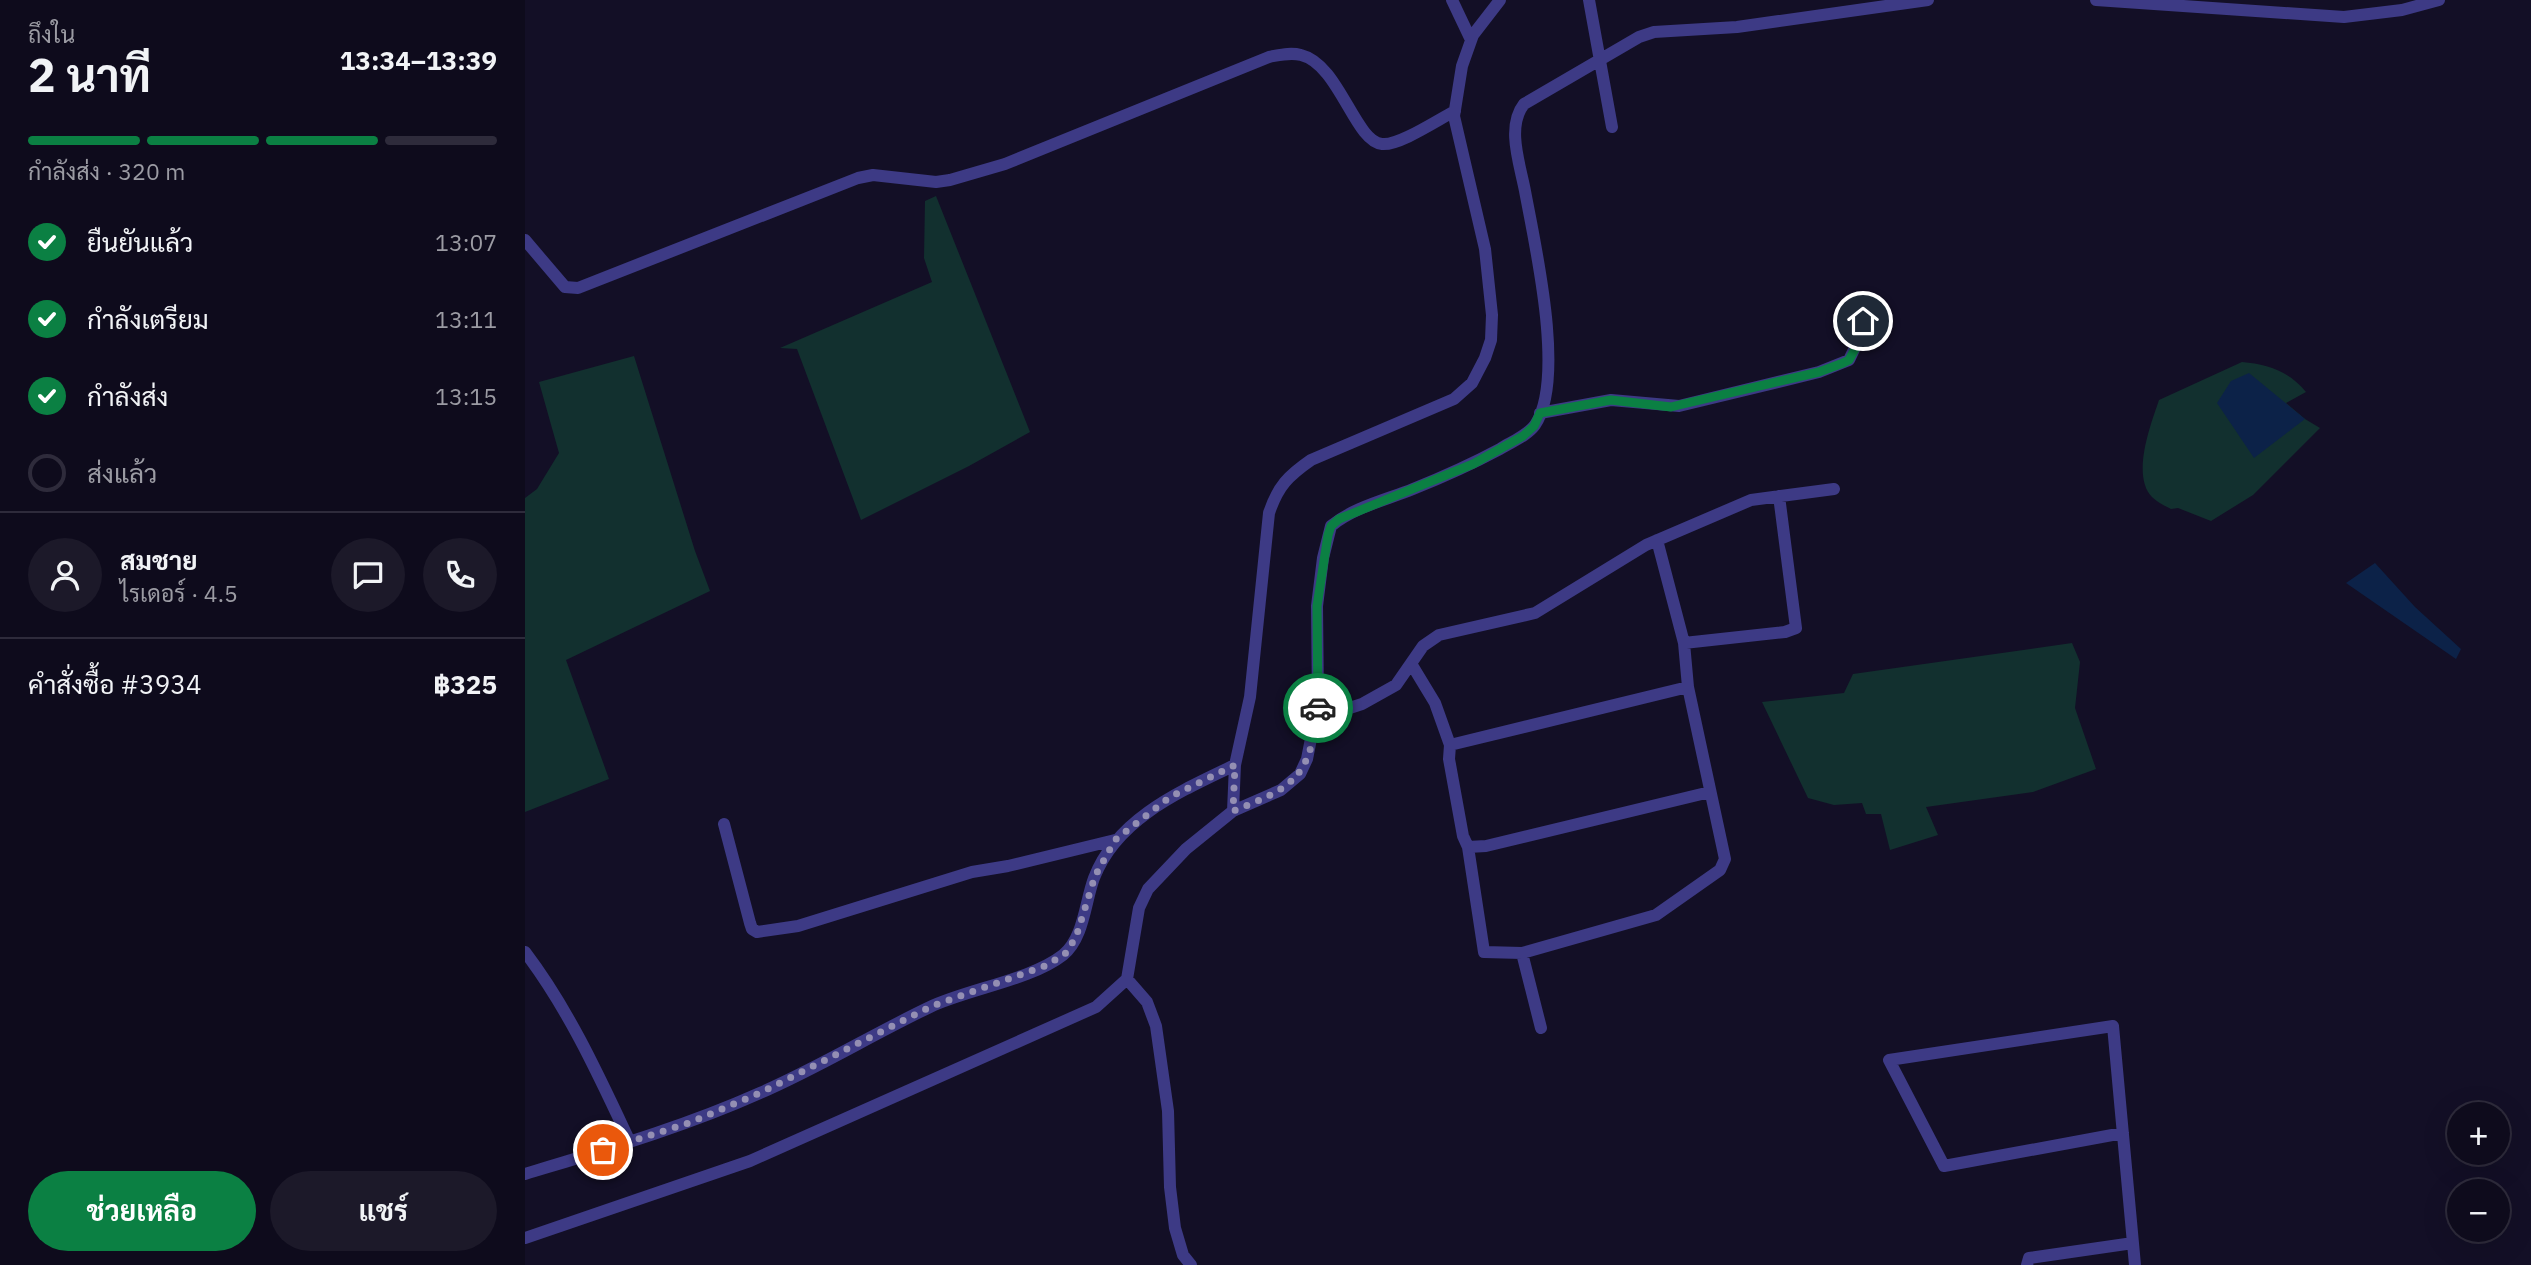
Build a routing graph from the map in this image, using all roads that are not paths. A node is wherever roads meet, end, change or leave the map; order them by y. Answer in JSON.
{"nodes":[{"id":1,"x":1452,"y":0,"type":"edge"},
{"id":2,"x":1500,"y":0,"type":"edge"},
{"id":3,"x":1589,"y":0,"type":"edge"},
{"id":4,"x":1928,"y":0,"type":"edge"},
{"id":5,"x":2096,"y":0,"type":"edge"},
{"id":6,"x":2439,"y":0,"type":"edge"},
{"id":7,"x":1838,"y":6,"type":"edge"},
{"id":8,"x":1471,"y":40,"type":"junction"},
{"id":9,"x":1600,"y":61,"type":"junction"},
{"id":10,"x":1455,"y":111,"type":"junction"},
{"id":11,"x":1612,"y":127,"type":"dead end"},
{"id":12,"x":525,"y":240,"type":"edge"},
{"id":13,"x":1863,"y":321,"type":"dead end"},
{"id":14,"x":1540,"y":413,"type":"junction"},
{"id":15,"x":1833,"y":489,"type":"dead end"},
{"id":16,"x":1779,"y":496,"type":"junction"},
{"id":17,"x":1657,"y":540,"type":"junction"},
{"id":18,"x":1684,"y":643,"type":"junction"},
{"id":19,"x":1412,"y":665,"type":"junction"},
{"id":20,"x":1688,"y":687,"type":"junction"},
{"id":21,"x":1316,"y":719,"type":"junction"},
{"id":22,"x":1450,"y":745,"type":"junction"},
{"id":23,"x":1235,"y":765,"type":"junction"},
{"id":24,"x":1710,"y":792,"type":"junction"},
{"id":25,"x":1233,"y":811,"type":"junction"},
{"id":26,"x":724,"y":824,"type":"dead end"},
{"id":27,"x":1115,"y":840,"type":"junction"},
{"id":28,"x":1468,"y":847,"type":"junction"},
{"id":29,"x":525,"y":952,"type":"edge"},
{"id":30,"x":1522,"y":953,"type":"junction"},
{"id":31,"x":1127,"y":979,"type":"junction"},
{"id":32,"x":1541,"y":1028,"type":"dead end"},
{"id":33,"x":2123,"y":1133,"type":"junction"},
{"id":34,"x":630,"y":1142,"type":"junction"},
{"id":35,"x":525,"y":1174,"type":"edge"},
{"id":36,"x":525,"y":1238,"type":"edge"},
{"id":37,"x":2133,"y":1243,"type":"junction"},
{"id":38,"x":1191,"y":1265,"type":"edge"},
{"id":39,"x":2027,"y":1265,"type":"edge"},
{"id":40,"x":2135,"y":1265,"type":"edge"}],
"edges":[{"from":1,"to":8,"type":"street"},
{"from":2,"to":8,"type":"street"},
{"from":3,"to":9,"type":"street"},
{"from":4,"to":7,"type":"street"},
{"from":5,"to":6,"type":"street"},
{"from":7,"to":9,"type":"street"},
{"from":8,"to":10,"type":"street"},
{"from":9,"to":11,"type":"street"},
{"from":9,"to":14,"type":"street"},
{"from":10,"to":12,"type":"street"},
{"from":10,"to":23,"type":"street"},
{"from":13,"to":14,"type":"street"},
{"from":14,"to":21,"type":"street"},
{"from":15,"to":16,"type":"street"},
{"from":16,"to":17,"type":"street"},
{"from":16,"to":18,"type":"street"},
{"from":17,"to":18,"type":"street"},
{"from":17,"to":19,"type":"street"},
{"from":18,"to":20,"type":"street"},
{"from":19,"to":21,"type":"street"},
{"from":19,"to":22,"type":"street"},
{"from":20,"to":22,"type":"street"},
{"from":20,"to":24,"type":"street"},
{"from":21,"to":25,"type":"street"},
{"from":22,"to":28,"type":"street"},
{"from":23,"to":25,"type":"street"},
{"from":23,"to":27,"type":"street"},
{"from":24,"to":28,"type":"street"},
{"from":24,"to":30,"type":"street"},
{"from":25,"to":31,"type":"street"},
{"from":26,"to":27,"type":"street"},
{"from":27,"to":34,"type":"street"},
{"from":28,"to":30,"type":"street"},
{"from":29,"to":34,"type":"street"},
{"from":30,"to":32,"type":"street"},
{"from":31,"to":36,"type":"street"},
{"from":31,"to":38,"type":"street"},
{"from":33,"to":33,"type":"street"},
{"from":33,"to":37,"type":"street"},
{"from":34,"to":35,"type":"street"},
{"from":37,"to":39,"type":"street"},
{"from":37,"to":40,"type":"street"}]}
